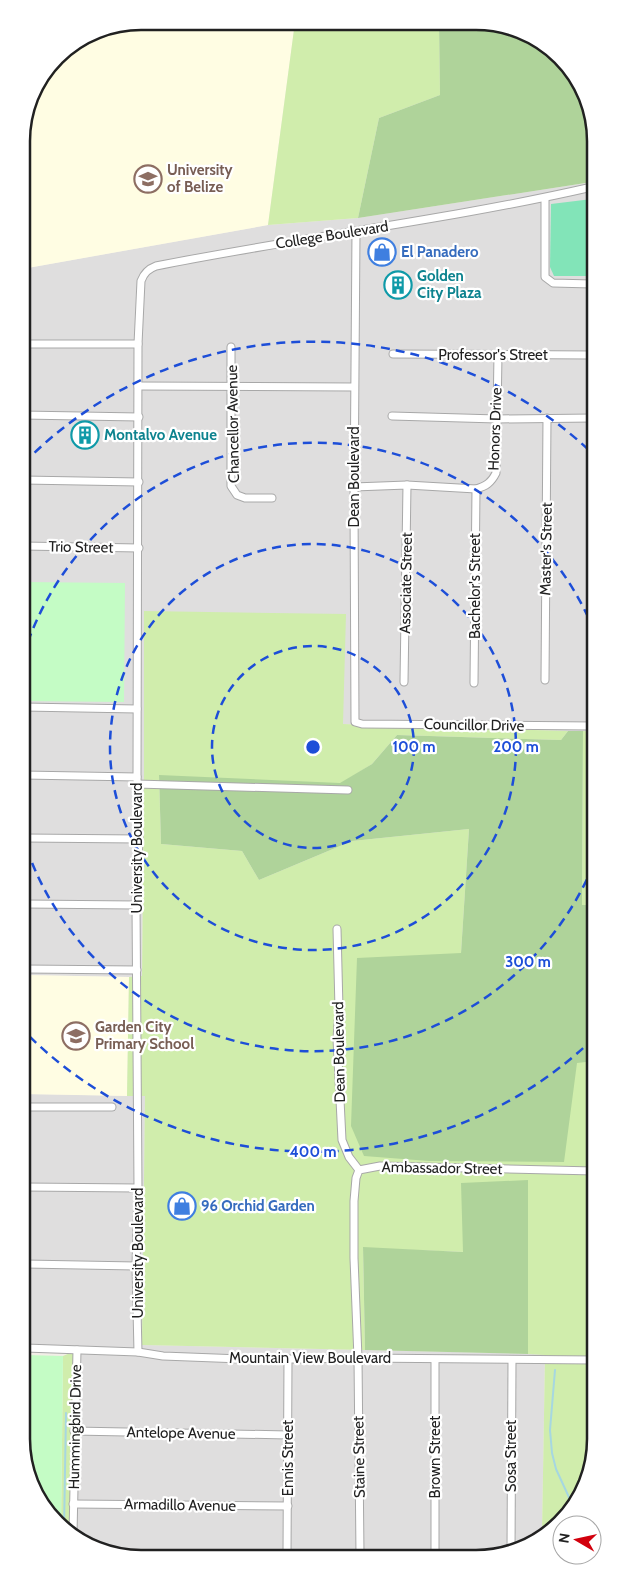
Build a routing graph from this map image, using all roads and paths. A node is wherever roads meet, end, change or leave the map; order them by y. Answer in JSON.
{"nodes":[{"id":1,"x":587,"y":188,"type":"edge"},
{"id":2,"x":545,"y":198,"type":"junction"},
{"id":3,"x":356,"y":232,"type":"junction"},
{"id":4,"x":587,"y":284,"type":"edge"},
{"id":5,"x":30,"y":344,"type":"edge"},
{"id":6,"x":138,"y":344,"type":"junction"},
{"id":7,"x":231,"y":347,"type":"dead end"},
{"id":8,"x":393,"y":354,"type":"dead end"},
{"id":9,"x":498,"y":355,"type":"junction"},
{"id":10,"x":587,"y":355,"type":"edge"},
{"id":11,"x":138,"y":386,"type":"junction"},
{"id":12,"x":232,"y":386,"type":"junction"},
{"id":13,"x":354,"y":387,"type":"junction"},
{"id":14,"x":30,"y":415,"type":"edge"},
{"id":15,"x":392,"y":416,"type":"dead end"},
{"id":16,"x":139,"y":417,"type":"junction"},
{"id":17,"x":547,"y":418,"type":"junction"},
{"id":18,"x":587,"y":418,"type":"edge"},
{"id":19,"x":497,"y":419,"type":"junction"},
{"id":20,"x":30,"y":480,"type":"edge"},
{"id":21,"x":138,"y":482,"type":"junction"},
{"id":22,"x":407,"y":484,"type":"junction"},
{"id":23,"x":354,"y":487,"type":"junction"},
{"id":24,"x":476,"y":489,"type":"junction"},
{"id":25,"x":272,"y":498,"type":"dead end"},
{"id":26,"x":30,"y":546,"type":"edge"},
{"id":27,"x":138,"y":548,"type":"junction"},
{"id":28,"x":544,"y":680,"type":"dead end"},
{"id":29,"x":404,"y":682,"type":"dead end"},
{"id":30,"x":474,"y":683,"type":"dead end"},
{"id":31,"x":30,"y":707,"type":"edge"},
{"id":32,"x":137,"y":709,"type":"junction"},
{"id":33,"x":355,"y":722,"type":"joint"},
{"id":34,"x":587,"y":726,"type":"edge"},
{"id":35,"x":30,"y":774,"type":"edge"},
{"id":36,"x":137,"y":780,"type":"junction"},
{"id":37,"x":348,"y":790,"type":"dead end"},
{"id":38,"x":30,"y":838,"type":"edge"},
{"id":39,"x":139,"y":839,"type":"junction"},
{"id":40,"x":30,"y":904,"type":"edge"},
{"id":41,"x":136,"y":905,"type":"junction"},
{"id":42,"x":337,"y":929,"type":"dead end"},
{"id":43,"x":30,"y":969,"type":"edge"},
{"id":44,"x":137,"y":970,"type":"junction"},
{"id":45,"x":30,"y":1107,"type":"edge"},
{"id":46,"x":112,"y":1108,"type":"dead end"},
{"id":47,"x":359,"y":1170,"type":"junction"},
{"id":48,"x":587,"y":1171,"type":"edge"},
{"id":49,"x":30,"y":1186,"type":"edge"},
{"id":50,"x":138,"y":1188,"type":"junction"},
{"id":51,"x":30,"y":1264,"type":"edge"},
{"id":52,"x":136,"y":1266,"type":"junction"},
{"id":53,"x":30,"y":1348,"type":"edge"},
{"id":54,"x":77,"y":1350,"type":"junction"},
{"id":55,"x":138,"y":1352,"type":"junction"},
{"id":56,"x":358,"y":1358,"type":"junction"},
{"id":57,"x":288,"y":1359,"type":"junction"},
{"id":58,"x":436,"y":1360,"type":"junction"},
{"id":59,"x":512,"y":1360,"type":"junction"},
{"id":60,"x":587,"y":1360,"type":"edge"},
{"id":61,"x":74,"y":1432,"type":"junction"},
{"id":62,"x":288,"y":1435,"type":"junction"},
{"id":63,"x":73,"y":1504,"type":"junction"},
{"id":64,"x":288,"y":1506,"type":"junction"},
{"id":65,"x":73,"y":1526,"type":"edge"},
{"id":66,"x":511,"y":1544,"type":"edge"},
{"id":67,"x":288,"y":1550,"type":"edge"},
{"id":68,"x":360,"y":1550,"type":"edge"},
{"id":69,"x":435,"y":1550,"type":"edge"}],
"edges":[{"from":1,"to":2,"type":"street","name":"College Boulevard"},
{"from":2,"to":3,"type":"street","name":"College Boulevard"},
{"from":2,"to":4,"type":"street"},
{"from":3,"to":6,"type":"street","name":"College Boulevard"},
{"from":3,"to":13,"type":"street","name":"Dean Boulevard"},
{"from":5,"to":6,"type":"street"},
{"from":6,"to":11,"type":"street","name":"University Boulevard"},
{"from":7,"to":12,"type":"street","name":"Chancellor Avenue"},
{"from":8,"to":9,"type":"street","name":"Professor's Street"},
{"from":9,"to":10,"type":"street","name":"Professor's Street"},
{"from":9,"to":19,"type":"street","name":"Honors Drive"},
{"from":11,"to":12,"type":"street"},
{"from":11,"to":16,"type":"street","name":"University Boulevard"},
{"from":12,"to":13,"type":"street"},
{"from":12,"to":25,"type":"street","name":"Chancellor Avenue"},
{"from":13,"to":23,"type":"street","name":"Dean Boulevard"},
{"from":14,"to":16,"type":"street"},
{"from":15,"to":19,"type":"street"},
{"from":16,"to":21,"type":"street","name":"University Boulevard"},
{"from":17,"to":18,"type":"street"},
{"from":17,"to":19,"type":"street"},
{"from":17,"to":28,"type":"street","name":"Master's Street"},
{"from":19,"to":24,"type":"street","name":"Honors Drive"},
{"from":20,"to":21,"type":"street"},
{"from":21,"to":27,"type":"street","name":"University Boulevard"},
{"from":22,"to":23,"type":"street","name":"Honors Drive"},
{"from":22,"to":24,"type":"street","name":"Honors Drive"},
{"from":22,"to":29,"type":"street","name":"Associate Street"},
{"from":23,"to":33,"type":"street","name":"Dean Boulevard"},
{"from":24,"to":30,"type":"street","name":"Bachelor's Street"},
{"from":26,"to":27,"type":"street","name":"Trio Street"},
{"from":27,"to":32,"type":"street","name":"University Boulevard"},
{"from":31,"to":32,"type":"street"},
{"from":32,"to":36,"type":"street","name":"University Boulevard"},
{"from":33,"to":34,"type":"street","name":"Councillor Drive"},
{"from":35,"to":36,"type":"street"},
{"from":36,"to":37,"type":"street"},
{"from":36,"to":39,"type":"street","name":"University Boulevard"},
{"from":38,"to":39,"type":"street"},
{"from":39,"to":41,"type":"street","name":"University Boulevard"},
{"from":40,"to":41,"type":"street"},
{"from":41,"to":44,"type":"street","name":"University Boulevard"},
{"from":42,"to":47,"type":"street","name":"Dean Boulevard"},
{"from":43,"to":44,"type":"street"},
{"from":44,"to":50,"type":"street","name":"University Boulevard"},
{"from":45,"to":46,"type":"street"},
{"from":47,"to":48,"type":"street","name":"Ambassador Street"},
{"from":47,"to":56,"type":"street"},
{"from":49,"to":50,"type":"street"},
{"from":50,"to":52,"type":"street","name":"University Boulevard"},
{"from":51,"to":52,"type":"street"},
{"from":52,"to":55,"type":"street","name":"University Boulevard"},
{"from":53,"to":54,"type":"street","name":"Mountain View Boulevard"},
{"from":54,"to":55,"type":"street","name":"Mountain View Boulevard"},
{"from":54,"to":61,"type":"street","name":"Hummingbird Drive"},
{"from":55,"to":57,"type":"street","name":"Mountain View Boulevard"},
{"from":56,"to":57,"type":"street","name":"Mountain View Boulevard"},
{"from":56,"to":58,"type":"street","name":"Mountain View Boulevard"},
{"from":56,"to":68,"type":"street","name":"Staine Street"},
{"from":57,"to":62,"type":"street","name":"Ennis Street"},
{"from":58,"to":59,"type":"street","name":"Mountain View Boulevard"},
{"from":58,"to":69,"type":"street","name":"Brown Street"},
{"from":59,"to":60,"type":"street","name":"Mountain View Boulevard"},
{"from":59,"to":66,"type":"street","name":"Sosa Street"},
{"from":61,"to":62,"type":"street","name":"Antelope Avenue"},
{"from":61,"to":63,"type":"street","name":"Hummingbird Drive"},
{"from":62,"to":64,"type":"street","name":"Ennis Street"},
{"from":63,"to":64,"type":"street","name":"Armadillo Avenue"},
{"from":63,"to":65,"type":"street","name":"Hummingbird Drive"},
{"from":64,"to":67,"type":"street","name":"Ennis Street"}]}
